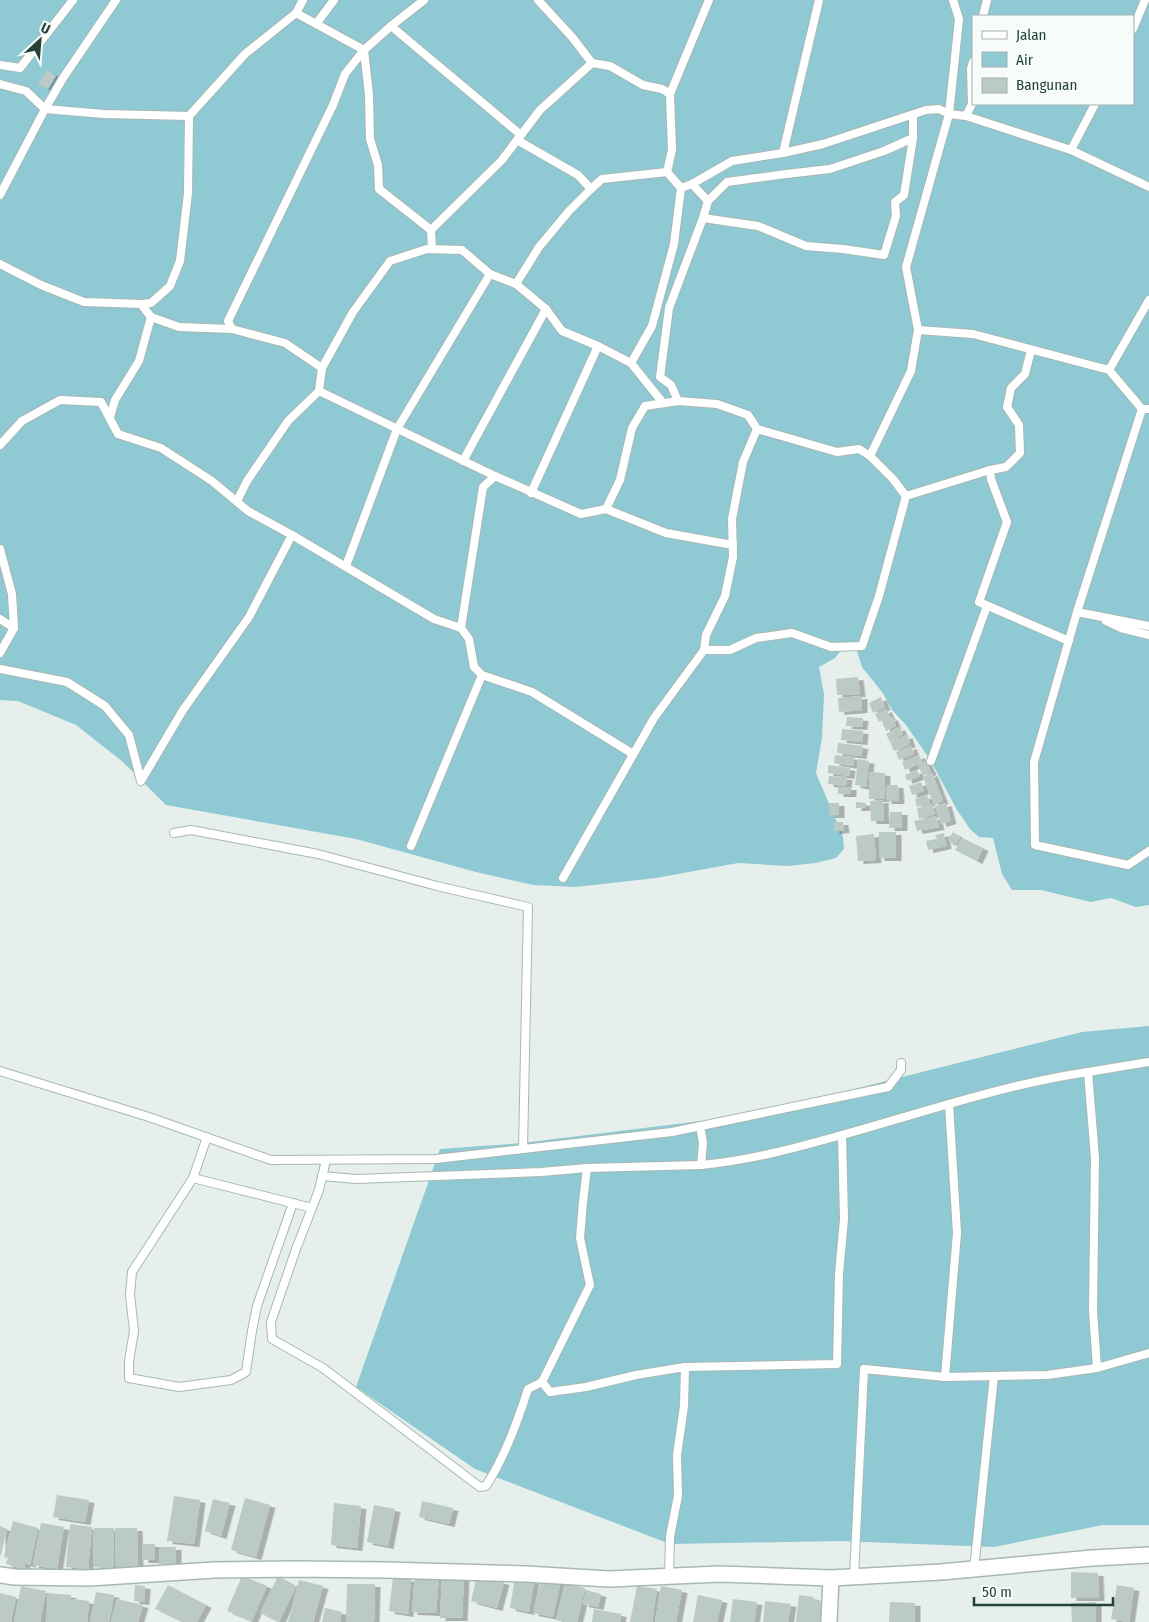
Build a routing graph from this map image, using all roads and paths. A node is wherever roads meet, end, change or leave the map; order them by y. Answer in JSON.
{"nodes":[{"id":1,"x":73,"y":0,"type":"edge"},
{"id":2,"x":116,"y":0,"type":"edge"},
{"id":3,"x":303,"y":0,"type":"edge"},
{"id":4,"x":334,"y":0,"type":"edge"},
{"id":5,"x":424,"y":0,"type":"edge"},
{"id":6,"x":538,"y":0,"type":"edge"},
{"id":7,"x":709,"y":0,"type":"edge"},
{"id":8,"x":819,"y":0,"type":"edge"},
{"id":9,"x":953,"y":0,"type":"edge"},
{"id":10,"x":987,"y":0,"type":"edge"},
{"id":11,"x":1145,"y":0,"type":"edge"},
{"id":12,"x":296,"y":12,"type":"junction"},
{"id":13,"x":983,"y":15,"type":"edge"},
{"id":14,"x":316,"y":24,"type":"junction"},
{"id":15,"x":390,"y":26,"type":"junction"},
{"id":16,"x":1134,"y":27,"type":"edge"},
{"id":17,"x":364,"y":50,"type":"junction"},
{"id":18,"x":592,"y":63,"type":"junction"},
{"id":19,"x":0,"y":64,"type":"edge"},
{"id":20,"x":972,"y":66,"type":"edge"},
{"id":21,"x":0,"y":84,"type":"edge"},
{"id":22,"x":670,"y":94,"type":"junction"},
{"id":23,"x":972,"y":104,"type":"edge"},
{"id":24,"x":972,"y":104,"type":"edge"},
{"id":25,"x":1094,"y":105,"type":"edge"},
{"id":26,"x":45,"y":109,"type":"junction"},
{"id":27,"x":949,"y":114,"type":"junction"},
{"id":28,"x":913,"y":115,"type":"junction"},
{"id":29,"x":189,"y":116,"type":"junction"},
{"id":30,"x":966,"y":116,"type":"junction"},
{"id":31,"x":519,"y":137,"type":"junction"},
{"id":32,"x":913,"y":138,"type":"junction"},
{"id":33,"x":1071,"y":150,"type":"junction"},
{"id":34,"x":783,"y":153,"type":"junction"},
{"id":35,"x":667,"y":172,"type":"junction"},
{"id":36,"x":692,"y":184,"type":"junction"},
{"id":37,"x":1149,"y":187,"type":"edge"},
{"id":38,"x":681,"y":188,"type":"junction"},
{"id":39,"x":591,"y":189,"type":"junction"},
{"id":40,"x":0,"y":195,"type":"edge"},
{"id":41,"x":708,"y":201,"type":"junction"},
{"id":42,"x":704,"y":218,"type":"junction"},
{"id":43,"x":431,"y":230,"type":"junction"},
{"id":44,"x":432,"y":249,"type":"junction"},
{"id":45,"x":0,"y":264,"type":"edge"},
{"id":46,"x":490,"y":274,"type":"junction"},
{"id":47,"x":516,"y":284,"type":"junction"},
{"id":48,"x":1149,"y":300,"type":"edge"},
{"id":49,"x":141,"y":304,"type":"junction"},
{"id":50,"x":546,"y":309,"type":"junction"},
{"id":51,"x":151,"y":317,"type":"junction"},
{"id":52,"x":232,"y":329,"type":"junction"},
{"id":53,"x":918,"y":330,"type":"junction"},
{"id":54,"x":598,"y":346,"type":"junction"},
{"id":55,"x":1031,"y":350,"type":"junction"},
{"id":56,"x":631,"y":363,"type":"junction"},
{"id":57,"x":322,"y":368,"type":"junction"},
{"id":58,"x":1109,"y":370,"type":"junction"},
{"id":59,"x":319,"y":391,"type":"junction"},
{"id":60,"x":678,"y":401,"type":"junction"},
{"id":61,"x":663,"y":404,"type":"junction"},
{"id":62,"x":1146,"y":409,"type":"edge"},
{"id":63,"x":110,"y":418,"type":"junction"},
{"id":64,"x":397,"y":429,"type":"junction"},
{"id":65,"x":757,"y":430,"type":"junction"},
{"id":66,"x":1,"y":443,"type":"edge"},
{"id":67,"x":870,"y":456,"type":"junction"},
{"id":68,"x":463,"y":461,"type":"junction"},
{"id":69,"x":990,"y":470,"type":"junction"},
{"id":70,"x":495,"y":476,"type":"junction"},
{"id":71,"x":531,"y":492,"type":"junction"},
{"id":72,"x":906,"y":496,"type":"junction"},
{"id":73,"x":237,"y":501,"type":"junction"},
{"id":74,"x":606,"y":509,"type":"junction"},
{"id":75,"x":292,"y":535,"type":"junction"},
{"id":76,"x":733,"y":545,"type":"junction"},
{"id":77,"x":0,"y":549,"type":"edge"},
{"id":78,"x":346,"y":566,"type":"junction"},
{"id":79,"x":987,"y":606,"type":"junction"},
{"id":80,"x":1077,"y":612,"type":"junction"},
{"id":81,"x":1099,"y":617,"type":"junction"},
{"id":82,"x":0,"y":619,"type":"edge"},
{"id":83,"x":1149,"y":626,"type":"edge"},
{"id":84,"x":14,"y":628,"type":"junction"},
{"id":85,"x":461,"y":628,"type":"junction"},
{"id":86,"x":1149,"y":635,"type":"edge"},
{"id":87,"x":1069,"y":641,"type":"junction"},
{"id":88,"x":704,"y":650,"type":"junction"},
{"id":89,"x":0,"y":653,"type":"edge"},
{"id":90,"x":0,"y":669,"type":"edge"},
{"id":91,"x":482,"y":674,"type":"junction"},
{"id":92,"x":633,"y":754,"type":"junction"},
{"id":93,"x":931,"y":761,"type":"dead end"},
{"id":94,"x":174,"y":833,"type":"dead end"},
{"id":95,"x":411,"y":846,"type":"dead end"},
{"id":96,"x":1149,"y":851,"type":"edge"},
{"id":97,"x":563,"y":878,"type":"dead end"},
{"id":98,"x":1149,"y":1062,"type":"edge"},
{"id":99,"x":901,"y":1063,"type":"dead end"},
{"id":100,"x":0,"y":1071,"type":"edge"},
{"id":101,"x":1088,"y":1072,"type":"junction"},
{"id":102,"x":949,"y":1104,"type":"junction"},
{"id":103,"x":700,"y":1126,"type":"junction"},
{"id":104,"x":842,"y":1135,"type":"junction"},
{"id":105,"x":207,"y":1137,"type":"junction"},
{"id":106,"x":523,"y":1149,"type":"junction"},
{"id":107,"x":326,"y":1160,"type":"junction"},
{"id":108,"x":701,"y":1165,"type":"junction"},
{"id":109,"x":587,"y":1168,"type":"junction"},
{"id":110,"x":322,"y":1176,"type":"junction"},
{"id":111,"x":193,"y":1178,"type":"junction"},
{"id":112,"x":293,"y":1203,"type":"junction"},
{"id":113,"x":312,"y":1208,"type":"junction"},
{"id":114,"x":1149,"y":1353,"type":"edge"},
{"id":115,"x":685,"y":1367,"type":"junction"},
{"id":116,"x":1097,"y":1368,"type":"junction"},
{"id":117,"x":994,"y":1376,"type":"junction"},
{"id":118,"x":945,"y":1377,"type":"junction"},
{"id":119,"x":542,"y":1382,"type":"junction"},
{"id":120,"x":1149,"y":1555,"type":"edge"},
{"id":121,"x":974,"y":1570,"type":"junction"},
{"id":122,"x":0,"y":1575,"type":"edge"},
{"id":123,"x":670,"y":1576,"type":"junction"},
{"id":124,"x":854,"y":1577,"type":"junction"},
{"id":125,"x":831,"y":1578,"type":"junction"},
{"id":126,"x":828,"y":1622,"type":"edge"}],
"edges":[{"from":1,"to":19,"type":"lane"},
{"from":2,"to":26,"type":"lane"},
{"from":3,"to":12,"type":"lane"},
{"from":4,"to":14,"type":"lane"},
{"from":5,"to":15,"type":"lane"},
{"from":6,"to":18,"type":"lane"},
{"from":7,"to":22,"type":"lane"},
{"from":8,"to":34,"type":"lane"},
{"from":9,"to":27,"type":"lane"},
{"from":10,"to":13,"type":"lane"},
{"from":11,"to":16,"type":"lane"},
{"from":12,"to":14,"type":"lane"},
{"from":12,"to":29,"type":"lane"},
{"from":14,"to":17,"type":"lane"},
{"from":15,"to":17,"type":"lane"},
{"from":15,"to":31,"type":"lane"},
{"from":17,"to":43,"type":"lane"},
{"from":17,"to":52,"type":"lane"},
{"from":18,"to":22,"type":"lane"},
{"from":18,"to":31,"type":"lane"},
{"from":20,"to":23,"type":"lane"},
{"from":21,"to":26,"type":"lane"},
{"from":22,"to":35,"type":"lane"},
{"from":24,"to":30,"type":"lane"},
{"from":25,"to":33,"type":"lane"},
{"from":26,"to":29,"type":"lane"},
{"from":26,"to":40,"type":"lane"},
{"from":27,"to":28,"type":"lane"},
{"from":27,"to":30,"type":"lane"},
{"from":27,"to":53,"type":"lane"},
{"from":28,"to":32,"type":"lane"},
{"from":28,"to":34,"type":"lane"},
{"from":29,"to":49,"type":"lane"},
{"from":30,"to":33,"type":"lane"},
{"from":31,"to":39,"type":"lane"},
{"from":31,"to":43,"type":"lane"},
{"from":32,"to":41,"type":"lane"},
{"from":32,"to":42,"type":"lane"},
{"from":33,"to":37,"type":"lane"},
{"from":34,"to":36,"type":"lane"},
{"from":35,"to":38,"type":"lane"},
{"from":35,"to":39,"type":"lane"},
{"from":36,"to":38,"type":"lane"},
{"from":36,"to":41,"type":"lane"},
{"from":38,"to":56,"type":"lane"},
{"from":39,"to":47,"type":"lane"},
{"from":41,"to":42,"type":"lane"},
{"from":42,"to":60,"type":"lane"},
{"from":43,"to":44,"type":"lane"},
{"from":44,"to":46,"type":"lane"},
{"from":44,"to":57,"type":"lane"},
{"from":45,"to":49,"type":"lane"},
{"from":46,"to":47,"type":"lane"},
{"from":46,"to":64,"type":"lane"},
{"from":47,"to":50,"type":"lane"},
{"from":48,"to":58,"type":"lane"},
{"from":49,"to":51,"type":"lane"},
{"from":50,"to":54,"type":"lane"},
{"from":50,"to":68,"type":"lane"},
{"from":51,"to":52,"type":"lane"},
{"from":51,"to":63,"type":"lane"},
{"from":52,"to":57,"type":"lane"},
{"from":53,"to":55,"type":"lane"},
{"from":53,"to":67,"type":"lane"},
{"from":54,"to":56,"type":"lane"},
{"from":54,"to":71,"type":"lane"},
{"from":55,"to":58,"type":"lane"},
{"from":55,"to":69,"type":"lane"},
{"from":56,"to":61,"type":"lane"},
{"from":57,"to":59,"type":"lane"},
{"from":58,"to":62,"type":"lane"},
{"from":59,"to":64,"type":"lane"},
{"from":59,"to":73,"type":"lane"},
{"from":60,"to":61,"type":"lane"},
{"from":60,"to":65,"type":"lane"},
{"from":61,"to":74,"type":"lane"},
{"from":62,"to":80,"type":"lane"},
{"from":63,"to":66,"type":"lane"},
{"from":63,"to":73,"type":"lane"},
{"from":64,"to":68,"type":"lane"},
{"from":64,"to":78,"type":"lane"},
{"from":65,"to":67,"type":"lane"},
{"from":65,"to":76,"type":"lane"},
{"from":67,"to":72,"type":"lane"},
{"from":68,"to":70,"type":"lane"},
{"from":69,"to":72,"type":"lane"},
{"from":69,"to":79,"type":"lane"},
{"from":70,"to":71,"type":"lane"},
{"from":70,"to":85,"type":"lane"},
{"from":71,"to":74,"type":"lane"},
{"from":72,"to":88,"type":"lane"},
{"from":73,"to":75,"type":"lane"},
{"from":74,"to":76,"type":"lane"},
{"from":75,"to":78,"type":"lane"},
{"from":75,"to":90,"type":"lane"},
{"from":76,"to":88,"type":"lane"},
{"from":77,"to":84,"type":"lane"},
{"from":78,"to":85,"type":"lane"},
{"from":79,"to":87,"type":"lane"},
{"from":79,"to":93,"type":"lane"},
{"from":80,"to":81,"type":"lane"},
{"from":80,"to":87,"type":"lane"},
{"from":81,"to":83,"type":"lane"},
{"from":81,"to":86,"type":"lane"},
{"from":82,"to":84,"type":"lane"},
{"from":84,"to":89,"type":"lane"},
{"from":85,"to":91,"type":"lane"},
{"from":87,"to":96,"type":"lane"},
{"from":88,"to":92,"type":"lane"},
{"from":91,"to":92,"type":"lane"},
{"from":91,"to":95,"type":"lane"},
{"from":92,"to":97,"type":"lane"},
{"from":94,"to":106,"type":"lane"},
{"from":98,"to":101,"type":"lane"},
{"from":99,"to":103,"type":"lane"},
{"from":100,"to":105,"type":"lane"},
{"from":101,"to":102,"type":"lane"},
{"from":101,"to":116,"type":"lane"},
{"from":102,"to":104,"type":"lane"},
{"from":102,"to":118,"type":"lane"},
{"from":103,"to":106,"type":"lane"},
{"from":103,"to":108,"type":"lane"},
{"from":104,"to":108,"type":"lane"},
{"from":104,"to":115,"type":"lane"},
{"from":105,"to":107,"type":"lane"},
{"from":105,"to":111,"type":"lane"},
{"from":106,"to":107,"type":"lane"},
{"from":107,"to":110,"type":"lane"},
{"from":108,"to":109,"type":"lane"},
{"from":109,"to":110,"type":"lane"},
{"from":109,"to":119,"type":"lane"},
{"from":110,"to":113,"type":"lane"},
{"from":111,"to":112,"type":"lane"},
{"from":111,"to":112,"type":"lane"},
{"from":112,"to":113,"type":"lane"},
{"from":113,"to":119,"type":"lane"},
{"from":114,"to":116,"type":"lane"},
{"from":115,"to":119,"type":"lane"},
{"from":115,"to":123,"type":"lane"},
{"from":116,"to":117,"type":"lane"},
{"from":117,"to":118,"type":"lane"},
{"from":117,"to":121,"type":"lane"},
{"from":118,"to":124,"type":"lane"},
{"from":120,"to":121,"type":"street"},
{"from":121,"to":124,"type":"street"},
{"from":122,"to":123,"type":"street"},
{"from":123,"to":125,"type":"street"},
{"from":124,"to":125,"type":"street"},
{"from":125,"to":126,"type":"street"}]}
